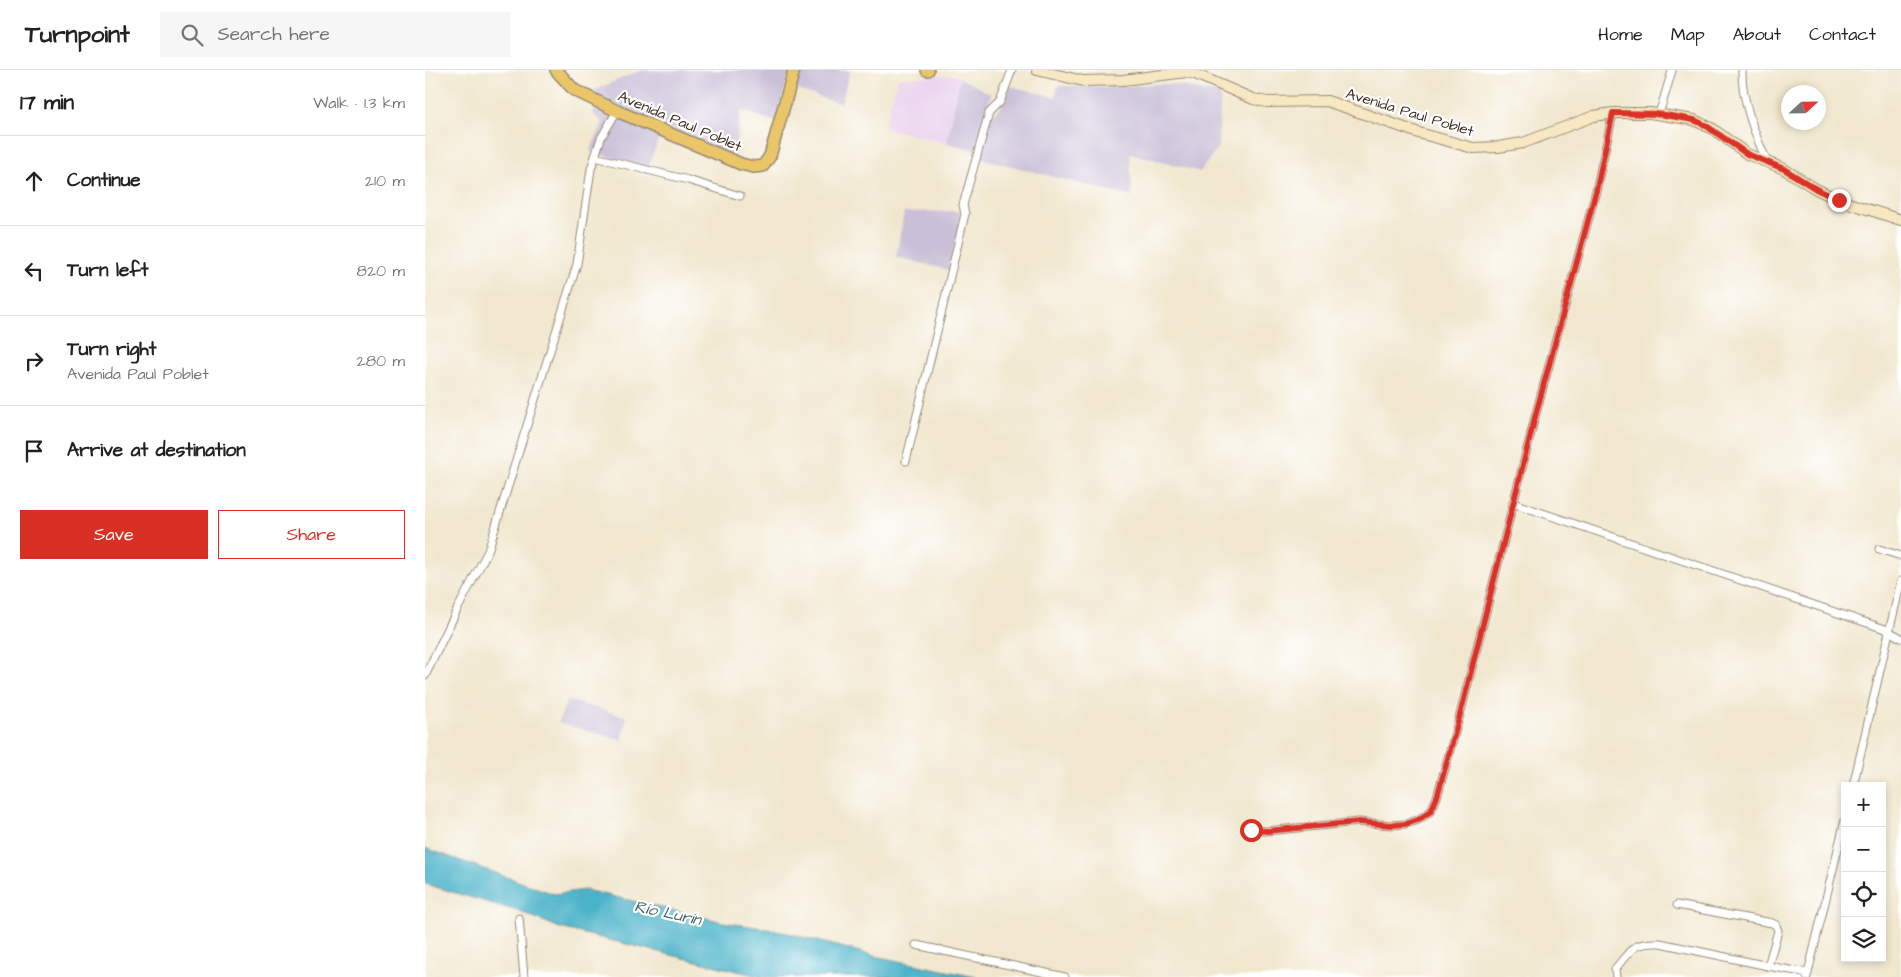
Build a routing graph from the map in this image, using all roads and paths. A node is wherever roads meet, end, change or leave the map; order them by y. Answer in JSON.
{"nodes":[{"id":1,"x":556,"y":70,"type":"edge"},
{"id":2,"x":794,"y":70,"type":"edge"},
{"id":3,"x":1012,"y":70,"type":"edge"},
{"id":4,"x":1037,"y":70,"type":"edge"},
{"id":5,"x":1063,"y":70,"type":"edge"},
{"id":6,"x":1742,"y":70,"type":"edge"},
{"id":7,"x":1672,"y":71,"type":"edge"},
{"id":8,"x":1104,"y":81,"type":"junction"},
{"id":9,"x":617,"y":111,"type":"junction"},
{"id":10,"x":1613,"y":113,"type":"junction"},
{"id":11,"x":1659,"y":114,"type":"junction"},
{"id":12,"x":595,"y":157,"type":"junction"},
{"id":13,"x":1767,"y":161,"type":"junction"},
{"id":14,"x":740,"y":196,"type":"dead end"},
{"id":15,"x":1901,"y":220,"type":"edge"},
{"id":16,"x":906,"y":462,"type":"dead end"},
{"id":17,"x":1513,"y":503,"type":"junction"},
{"id":18,"x":1879,"y":549,"type":"dead end"},
{"id":19,"x":1901,"y":556,"type":"edge"},
{"id":20,"x":1901,"y":581,"type":"edge"},
{"id":21,"x":1889,"y":631,"type":"junction"},
{"id":22,"x":1901,"y":638,"type":"edge"},
{"id":23,"x":425,"y":676,"type":"edge"},
{"id":24,"x":1854,"y":782,"type":"edge"},
{"id":25,"x":1843,"y":827,"type":"edge"},
{"id":26,"x":1251,"y":830,"type":"dead end"},
{"id":27,"x":1677,"y":905,"type":"dead end"},
{"id":28,"x":519,"y":918,"type":"dead end"},
{"id":29,"x":916,"y":945,"type":"dead end"},
{"id":30,"x":1768,"y":966,"type":"junction"},
{"id":31,"x":1808,"y":975,"type":"edge"},
{"id":32,"x":524,"y":977,"type":"edge"},
{"id":33,"x":1065,"y":977,"type":"edge"},
{"id":34,"x":1616,"y":977,"type":"edge"}],
"edges":[{"from":1,"to":9,"type":"main road","name":"Avenida Paul Poblet"},
{"from":2,"to":9,"type":"main road","name":"Avenida Paul Poblet"},
{"from":3,"to":16,"type":"street"},
{"from":4,"to":8,"type":"main road","name":"Avenida Paul Poblet"},
{"from":5,"to":8,"type":"main road"},
{"from":6,"to":13,"type":"street"},
{"from":7,"to":11,"type":"street"},
{"from":8,"to":10,"type":"main road","name":"Avenida Paul Poblet"},
{"from":9,"to":12,"type":"street"},
{"from":10,"to":11,"type":"main road","name":"Avenida Paul Poblet"},
{"from":10,"to":17,"type":"street"},
{"from":11,"to":13,"type":"main road","name":"Avenida Paul Poblet"},
{"from":12,"to":14,"type":"street"},
{"from":12,"to":23,"type":"street"},
{"from":13,"to":15,"type":"main road","name":"Avenida Paul Poblet"},
{"from":17,"to":21,"type":"street"},
{"from":17,"to":26,"type":"street"},
{"from":18,"to":19,"type":"street"},
{"from":20,"to":21,"type":"street"},
{"from":21,"to":22,"type":"street"},
{"from":21,"to":24,"type":"street"},
{"from":25,"to":31,"type":"street"},
{"from":27,"to":30,"type":"street"},
{"from":28,"to":32,"type":"street"},
{"from":29,"to":33,"type":"street"},
{"from":30,"to":31,"type":"street"},
{"from":30,"to":34,"type":"street"}]}
